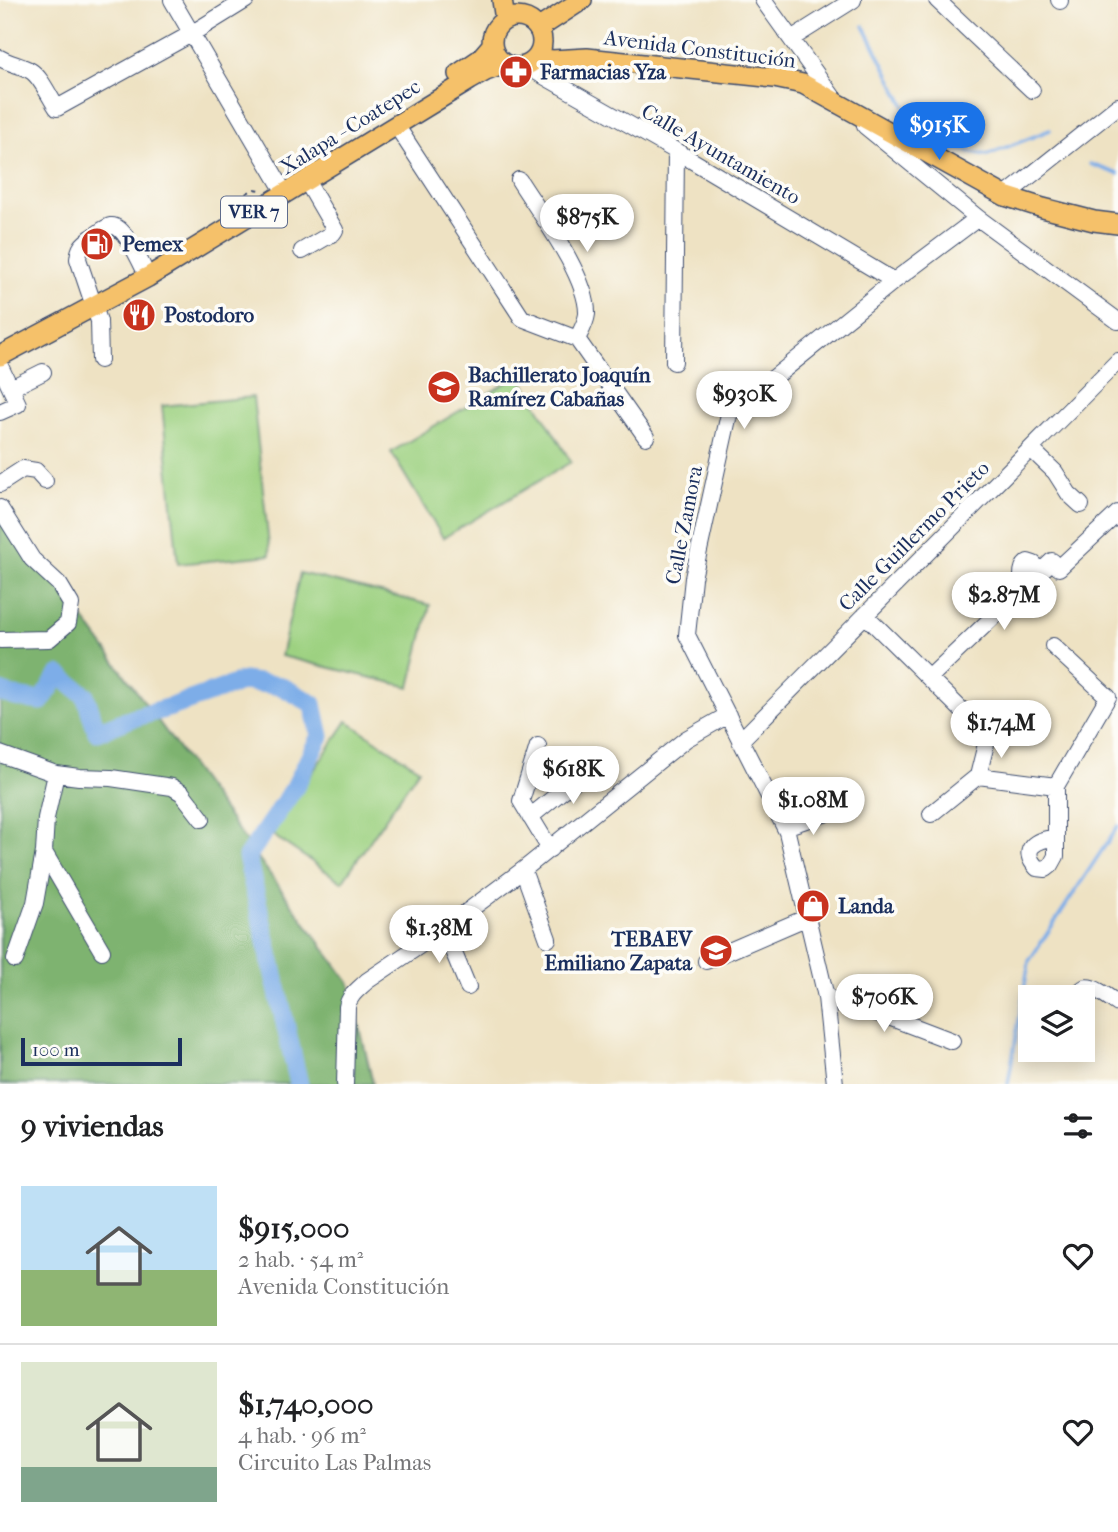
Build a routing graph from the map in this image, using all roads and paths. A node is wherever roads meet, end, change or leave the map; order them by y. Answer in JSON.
{"nodes":[{"id":1,"x":172,"y":0,"type":"edge"},
{"id":2,"x":246,"y":0,"type":"edge"},
{"id":3,"x":582,"y":0,"type":"edge"},
{"id":4,"x":763,"y":0,"type":"edge"},
{"id":5,"x":853,"y":0,"type":"edge"},
{"id":6,"x":937,"y":0,"type":"edge"},
{"id":7,"x":503,"y":10,"type":"edge"},
{"id":8,"x":539,"y":28,"type":"junction"},
{"id":9,"x":191,"y":34,"type":"junction"},
{"id":10,"x":791,"y":39,"type":"junction"},
{"id":11,"x":492,"y":45,"type":"junction"},
{"id":12,"x":0,"y":58,"type":"edge"},
{"id":13,"x":532,"y":62,"type":"junction"},
{"id":14,"x":505,"y":64,"type":"junction"},
{"id":15,"x":1032,"y":90,"type":"dead end"},
{"id":16,"x":835,"y":100,"type":"junction"},
{"id":17,"x":1118,"y":106,"type":"edge"},
{"id":18,"x":396,"y":125,"type":"junction"},
{"id":19,"x":676,"y":151,"type":"junction"},
{"id":20,"x":306,"y":180,"type":"junction"},
{"id":21,"x":519,"y":180,"type":"dead end"},
{"id":22,"x":274,"y":187,"type":"junction"},
{"id":23,"x":1005,"y":196,"type":"junction"},
{"id":24,"x":978,"y":218,"type":"junction"},
{"id":25,"x":1118,"y":224,"type":"edge"},
{"id":26,"x":252,"y":227,"type":"dead end"},
{"id":27,"x":302,"y":251,"type":"dead end"},
{"id":28,"x":146,"y":273,"type":"junction"},
{"id":29,"x":894,"y":281,"type":"junction"},
{"id":30,"x":92,"y":300,"type":"junction"},
{"id":31,"x":1118,"y":321,"type":"edge"},
{"id":32,"x":577,"y":339,"type":"junction"},
{"id":33,"x":0,"y":342,"type":"edge"},
{"id":34,"x":0,"y":356,"type":"edge"},
{"id":35,"x":100,"y":360,"type":"dead end"},
{"id":36,"x":1118,"y":361,"type":"edge"},
{"id":37,"x":674,"y":362,"type":"dead end"},
{"id":38,"x":0,"y":366,"type":"edge"},
{"id":39,"x":43,"y":372,"type":"dead end"},
{"id":40,"x":11,"y":388,"type":"junction"},
{"id":41,"x":0,"y":412,"type":"edge"},
{"id":42,"x":646,"y":438,"type":"dead end"},
{"id":43,"x":1031,"y":449,"type":"junction"},
{"id":44,"x":45,"y":481,"type":"dead end"},
{"id":45,"x":0,"y":484,"type":"edge"},
{"id":46,"x":1081,"y":505,"type":"dead end"},
{"id":47,"x":0,"y":508,"type":"edge"},
{"id":48,"x":1118,"y":513,"type":"edge"},
{"id":49,"x":865,"y":615,"type":"junction"},
{"id":50,"x":0,"y":640,"type":"edge"},
{"id":51,"x":1053,"y":646,"type":"dead end"},
{"id":52,"x":930,"y":677,"type":"junction"},
{"id":53,"x":728,"y":715,"type":"junction"},
{"id":54,"x":740,"y":741,"type":"junction"},
{"id":55,"x":538,"y":746,"type":"dead end"},
{"id":56,"x":0,"y":754,"type":"edge"},
{"id":57,"x":593,"y":766,"type":"dead end"},
{"id":58,"x":56,"y":774,"type":"junction"},
{"id":59,"x":978,"y":776,"type":"junction"},
{"id":60,"x":1056,"y":786,"type":"junction"},
{"id":61,"x":830,"y":812,"type":"dead end"},
{"id":62,"x":931,"y":814,"type":"dead end"},
{"id":63,"x":530,"y":817,"type":"junction"},
{"id":64,"x":202,"y":819,"type":"dead end"},
{"id":65,"x":785,"y":827,"type":"junction"},
{"id":66,"x":1056,"y":838,"type":"dead end"},
{"id":67,"x":550,"y":849,"type":"junction"},
{"id":68,"x":44,"y":852,"type":"junction"},
{"id":69,"x":523,"y":870,"type":"junction"},
{"id":70,"x":808,"y":917,"type":"junction"},
{"id":71,"x":444,"y":929,"type":"junction"},
{"id":72,"x":548,"y":939,"type":"dead end"},
{"id":73,"x":102,"y":951,"type":"dead end"},
{"id":74,"x":15,"y":960,"type":"dead end"},
{"id":75,"x":706,"y":961,"type":"dead end"},
{"id":76,"x":468,"y":987,"type":"dead end"},
{"id":77,"x":1095,"y":989,"type":"edge"},
{"id":78,"x":827,"y":997,"type":"junction"},
{"id":79,"x":1118,"y":1004,"type":"edge"},
{"id":80,"x":951,"y":1041,"type":"dead end"},
{"id":81,"x":345,"y":1084,"type":"edge"},
{"id":82,"x":835,"y":1084,"type":"edge"}],
"edges":[{"from":1,"to":9,"type":"street"},
{"from":2,"to":9,"type":"street"},
{"from":3,"to":8,"type":"main road"},
{"from":4,"to":10,"type":"street"},
{"from":5,"to":10,"type":"street"},
{"from":6,"to":15,"type":"street"},
{"from":7,"to":8,"type":"main road"},
{"from":7,"to":11,"type":"main road"},
{"from":8,"to":13,"type":"main road"},
{"from":9,"to":12,"type":"street"},
{"from":9,"to":22,"type":"street"},
{"from":10,"to":16,"type":"street"},
{"from":11,"to":14,"type":"main road"},
{"from":11,"to":22,"type":"main road","name":"Xalapa - Coatepec","number":"VER 7"},
{"from":13,"to":14,"type":"main road"},
{"from":13,"to":16,"type":"main road","name":"Avenida Constitución"},
{"from":13,"to":19,"type":"street","name":"Calle Ayuntamiento"},
{"from":14,"to":18,"type":"main road","name":"Xalapa - Coatepec","number":"VER 7"},
{"from":16,"to":23,"type":"main road","name":"Avenida Constitución"},
{"from":16,"to":24,"type":"street"},
{"from":17,"to":23,"type":"street"},
{"from":18,"to":20,"type":"main road","name":"Xalapa - Coatepec","number":"VER 7"},
{"from":18,"to":32,"type":"street"},
{"from":19,"to":29,"type":"street","name":"Calle Ayuntamiento"},
{"from":19,"to":37,"type":"street"},
{"from":20,"to":27,"type":"street"},
{"from":20,"to":28,"type":"main road","name":"Xalapa - Coatepec","number":"VER 7"},
{"from":21,"to":32,"type":"street"},
{"from":22,"to":26,"type":"path","bridge":true},
{"from":22,"to":28,"type":"main road","name":"Xalapa - Coatepec","number":"VER 7"},
{"from":23,"to":25,"type":"main road","name":"Avenida Constitución"},
{"from":24,"to":29,"type":"street","name":"Calle Zamora"},
{"from":24,"to":31,"type":"street"},
{"from":28,"to":30,"type":"main road","name":"Xalapa - Coatepec","number":"VER 7"},
{"from":28,"to":30,"type":"street"},
{"from":29,"to":53,"type":"street","name":"Calle Zamora"},
{"from":30,"to":33,"type":"main road","name":"Xalapa - Coatepec","number":"VER 7"},
{"from":30,"to":34,"type":"main road","name":"Xalapa - Coatepec","number":"VER 7"},
{"from":30,"to":35,"type":"street"},
{"from":32,"to":42,"type":"street"},
{"from":36,"to":43,"type":"street","name":"Calle Guillermo Prieto"},
{"from":38,"to":40,"type":"street"},
{"from":39,"to":40,"type":"street"},
{"from":40,"to":41,"type":"street"},
{"from":43,"to":46,"type":"street"},
{"from":43,"to":49,"type":"street","name":"Calle Guillermo Prieto"},
{"from":44,"to":45,"type":"street"},
{"from":47,"to":50,"type":"street"},
{"from":48,"to":52,"type":"street"},
{"from":49,"to":52,"type":"street"},
{"from":49,"to":54,"type":"street","name":"Calle Guillermo Prieto"},
{"from":51,"to":60,"type":"street"},
{"from":52,"to":59,"type":"street"},
{"from":53,"to":54,"type":"street","name":"Calle Zamora"},
{"from":53,"to":67,"type":"street"},
{"from":54,"to":65,"type":"street","name":"Calle Zamora"},
{"from":55,"to":63,"type":"street"},
{"from":56,"to":58,"type":"street"},
{"from":57,"to":63,"type":"street"},
{"from":58,"to":64,"type":"street"},
{"from":58,"to":68,"type":"street"},
{"from":59,"to":60,"type":"street"},
{"from":59,"to":62,"type":"street"},
{"from":60,"to":66,"type":"street"},
{"from":61,"to":65,"type":"street"},
{"from":63,"to":67,"type":"street"},
{"from":65,"to":70,"type":"street","name":"Calle Zamora"},
{"from":67,"to":69,"type":"street"},
{"from":68,"to":73,"type":"street"},
{"from":68,"to":74,"type":"street"},
{"from":69,"to":71,"type":"street"},
{"from":69,"to":72,"type":"street"},
{"from":70,"to":75,"type":"street"},
{"from":70,"to":78,"type":"street","name":"Calle Zamora"},
{"from":71,"to":76,"type":"street"},
{"from":71,"to":81,"type":"street"},
{"from":77,"to":79,"type":"street"},
{"from":78,"to":80,"type":"street"},
{"from":78,"to":82,"type":"street","name":"Calle Zamora"}]}
